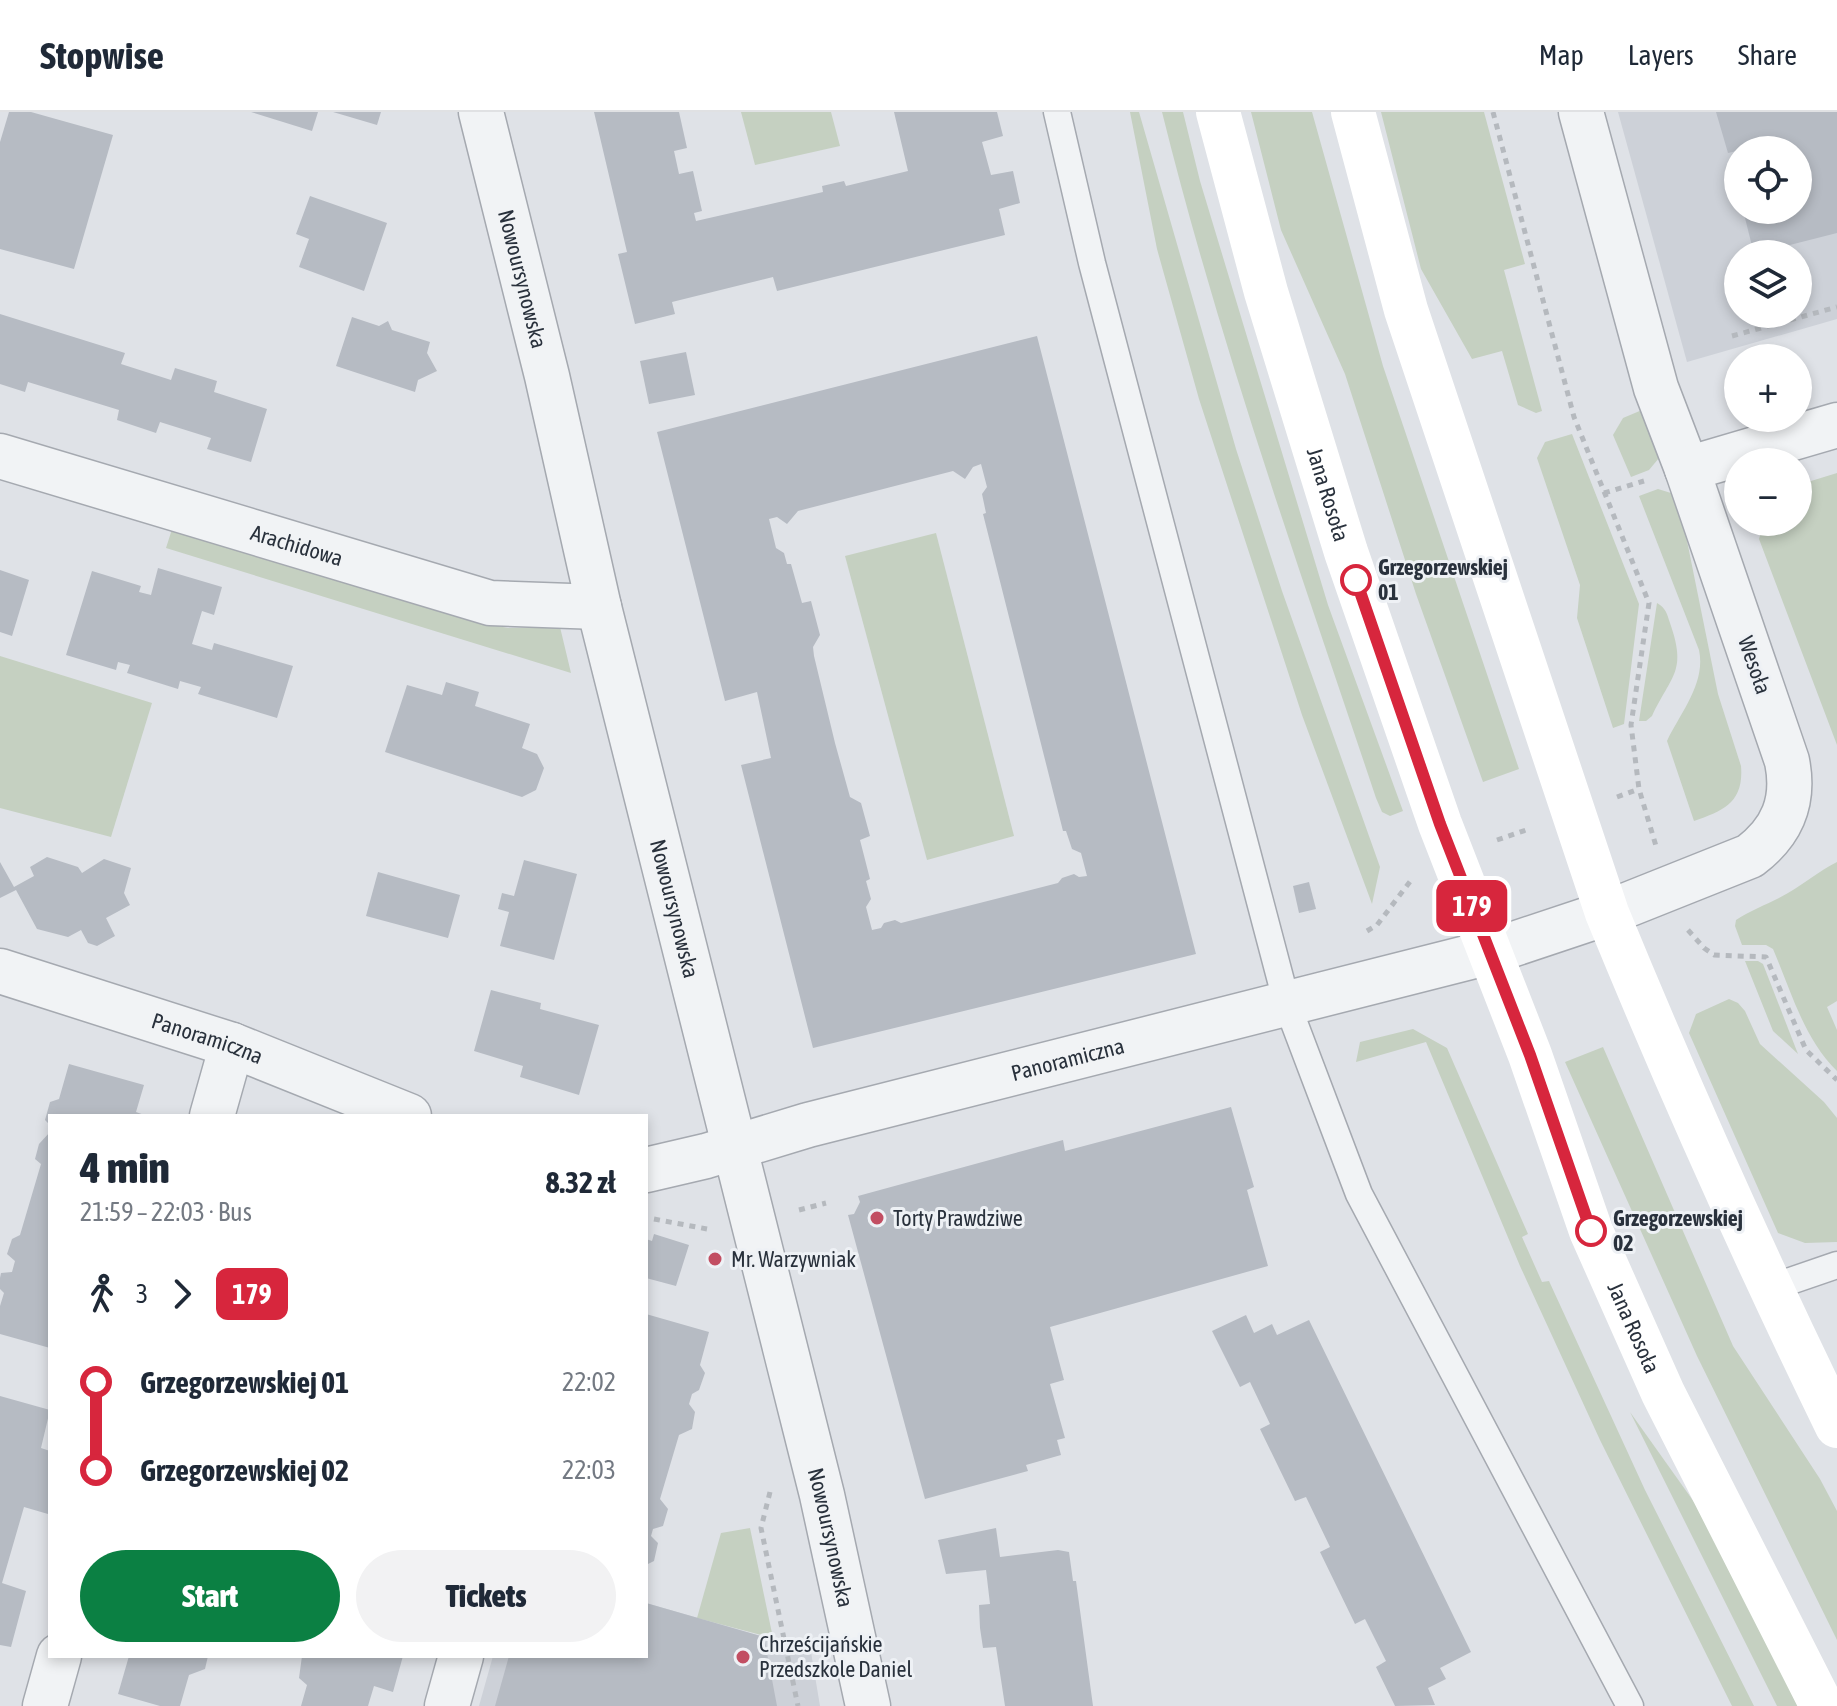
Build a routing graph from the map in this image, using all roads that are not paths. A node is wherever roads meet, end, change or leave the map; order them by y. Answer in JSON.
{"nodes":[{"id":1,"x":481,"y":112,"type":"edge"},
{"id":2,"x":1057,"y":112,"type":"edge"},
{"id":3,"x":1218,"y":112,"type":"edge"},
{"id":4,"x":1353,"y":112,"type":"edge"},
{"id":5,"x":1581,"y":112,"type":"edge"},
{"id":6,"x":1837,"y":425,"type":"edge"},
{"id":7,"x":0,"y":456,"type":"edge"},
{"id":8,"x":1687,"y":469,"type":"junction"},
{"id":9,"x":599,"y":607,"type":"junction"},
{"id":10,"x":1607,"y":913,"type":"junction"},
{"id":11,"x":1490,"y":952,"type":"junction"},
{"id":12,"x":0,"y":971,"type":"edge"},
{"id":13,"x":1287,"y":1004,"type":"junction"},
{"id":14,"x":232,"y":1045,"type":"junction"},
{"id":15,"x":213,"y":1114,"type":"edge"},
{"id":16,"x":404,"y":1114,"type":"edge"},
{"id":17,"x":734,"y":1147,"type":"junction"},
{"id":18,"x":648,"y":1169,"type":"edge"},
{"id":19,"x":1837,"y":1265,"type":"edge"},
{"id":20,"x":1770,"y":1288,"type":"junction"},
{"id":21,"x":1837,"y":1426,"type":"edge"},
{"id":22,"x":58,"y":1658,"type":"edge"},
{"id":23,"x":460,"y":1658,"type":"edge"},
{"id":24,"x":45,"y":1706,"type":"edge"},
{"id":25,"x":447,"y":1706,"type":"edge"},
{"id":26,"x":868,"y":1706,"type":"edge"},
{"id":27,"x":1630,"y":1706,"type":"edge"},
{"id":28,"x":1822,"y":1706,"type":"edge"}],
"edges":[{"from":1,"to":9,"type":"street","name":"Nowoursynowska"},
{"from":2,"to":13,"type":"lane"},
{"from":3,"to":11,"type":"main road","name":"Jana Rosoła"},
{"from":4,"to":10,"type":"main road"},
{"from":5,"to":8,"type":"street","name":"Wesoła"},
{"from":6,"to":8,"type":"street"},
{"from":7,"to":9,"type":"street","name":"Arachidowa"},
{"from":8,"to":10,"type":"street","name":"Wesoła"},
{"from":9,"to":17,"type":"street","name":"Nowoursynowska"},
{"from":10,"to":11,"type":"street","name":"Wesoła"},
{"from":10,"to":20,"type":"main road"},
{"from":11,"to":13,"type":"street","name":"Panoramiczna"},
{"from":11,"to":28,"type":"main road","name":"Jana Rosoła"},
{"from":12,"to":14,"type":"street","name":"Panoramiczna"},
{"from":13,"to":17,"type":"street","name":"Panoramiczna"},
{"from":13,"to":27,"type":"lane"},
{"from":14,"to":15,"type":"street"},
{"from":14,"to":16,"type":"street","name":"Panoramiczna"},
{"from":17,"to":18,"type":"street","name":"Panoramiczna"},
{"from":17,"to":26,"type":"street","name":"Nowoursynowska"},
{"from":19,"to":20,"type":"lane"},
{"from":20,"to":21,"type":"main road"},
{"from":22,"to":24,"type":"street"},
{"from":23,"to":25,"type":"street"}]}
